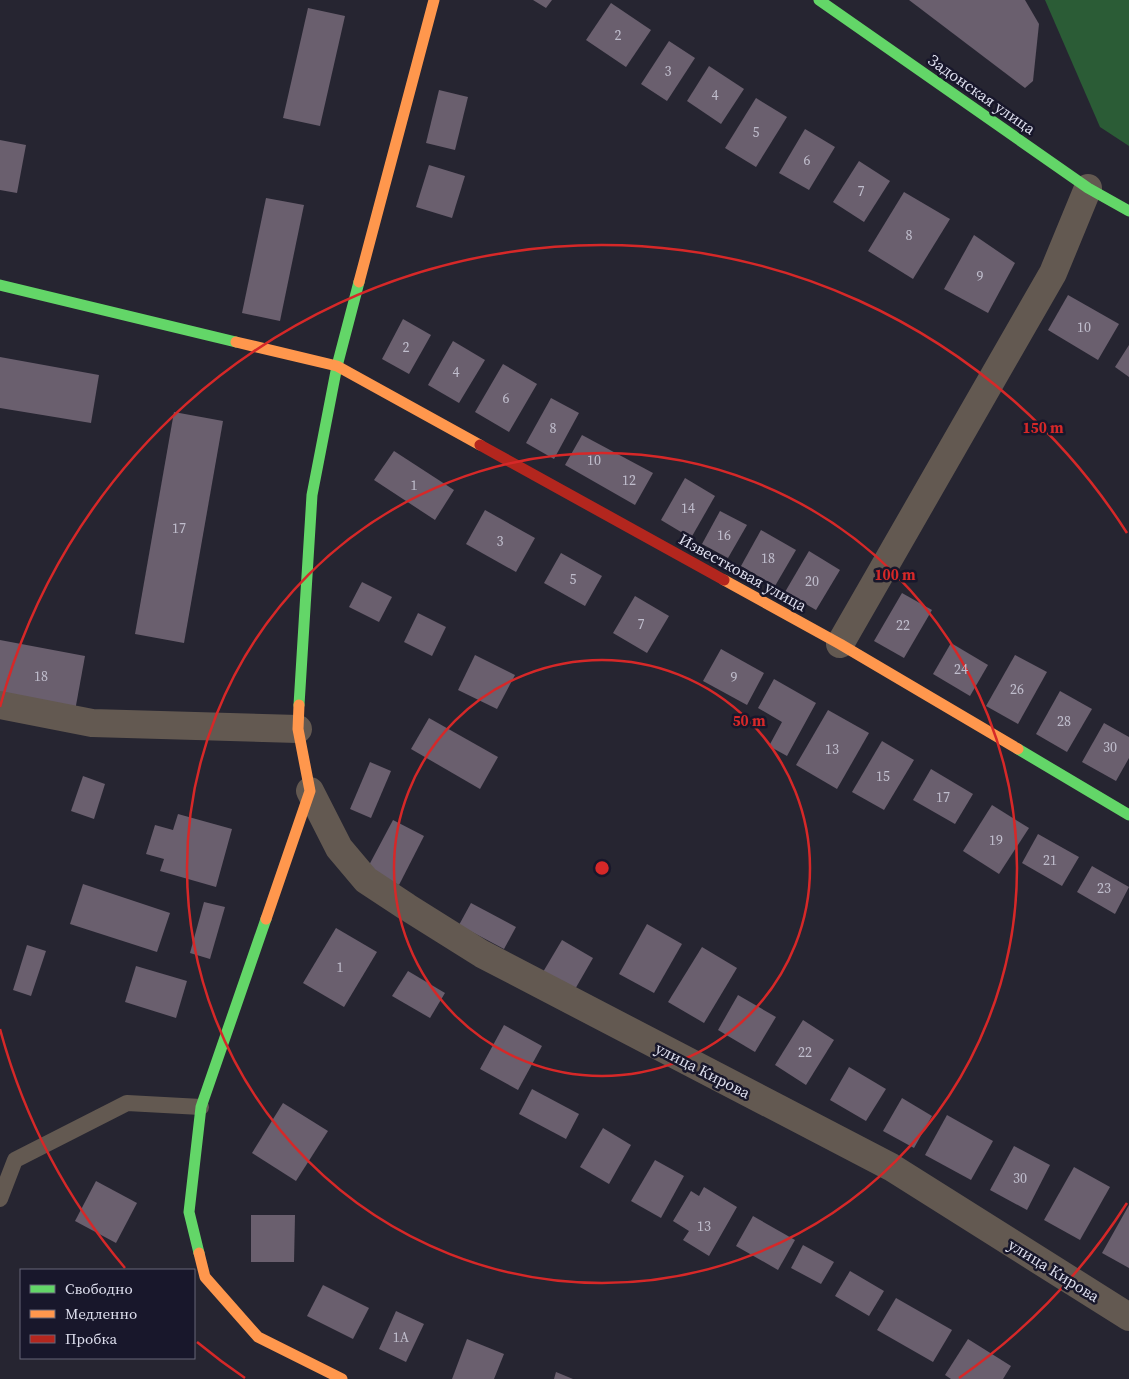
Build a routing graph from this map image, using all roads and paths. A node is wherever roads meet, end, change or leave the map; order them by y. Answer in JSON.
{"nodes":[{"id":1,"x":434,"y":0,"type":"edge"},
{"id":2,"x":819,"y":0,"type":"edge"},
{"id":3,"x":1088,"y":188,"type":"junction"},
{"id":4,"x":1129,"y":211,"type":"edge"},
{"id":5,"x":0,"y":286,"type":"edge"},
{"id":6,"x":337,"y":366,"type":"junction"},
{"id":7,"x":840,"y":644,"type":"junction"},
{"id":8,"x":0,"y":705,"type":"edge"},
{"id":9,"x":298,"y":729,"type":"junction"},
{"id":10,"x":310,"y":791,"type":"junction"},
{"id":11,"x":1129,"y":815,"type":"edge"},
{"id":12,"x":201,"y":1107,"type":"junction"},
{"id":13,"x":0,"y":1200,"type":"edge"},
{"id":14,"x":1129,"y":1316,"type":"edge"},
{"id":15,"x":333,"y":1377,"type":"edge"}],
"edges":[{"from":1,"to":6,"type":"street"},
{"from":2,"to":3,"type":"street","name":"Задонская улица"},
{"from":3,"to":4,"type":"street","name":"Задонская улица"},
{"from":3,"to":7,"type":"street"},
{"from":5,"to":6,"type":"street","name":"Известковая улица"},
{"from":6,"to":7,"type":"street","name":"Известковая улица"},
{"from":6,"to":9,"type":"street"},
{"from":7,"to":11,"type":"street","name":"Известковая улица"},
{"from":8,"to":9,"type":"street"},
{"from":9,"to":10,"type":"street"},
{"from":10,"to":12,"type":"street"},
{"from":10,"to":14,"type":"street","name":"улица Кирова"},
{"from":12,"to":13,"type":"lane"},
{"from":12,"to":15,"type":"street"}]}
